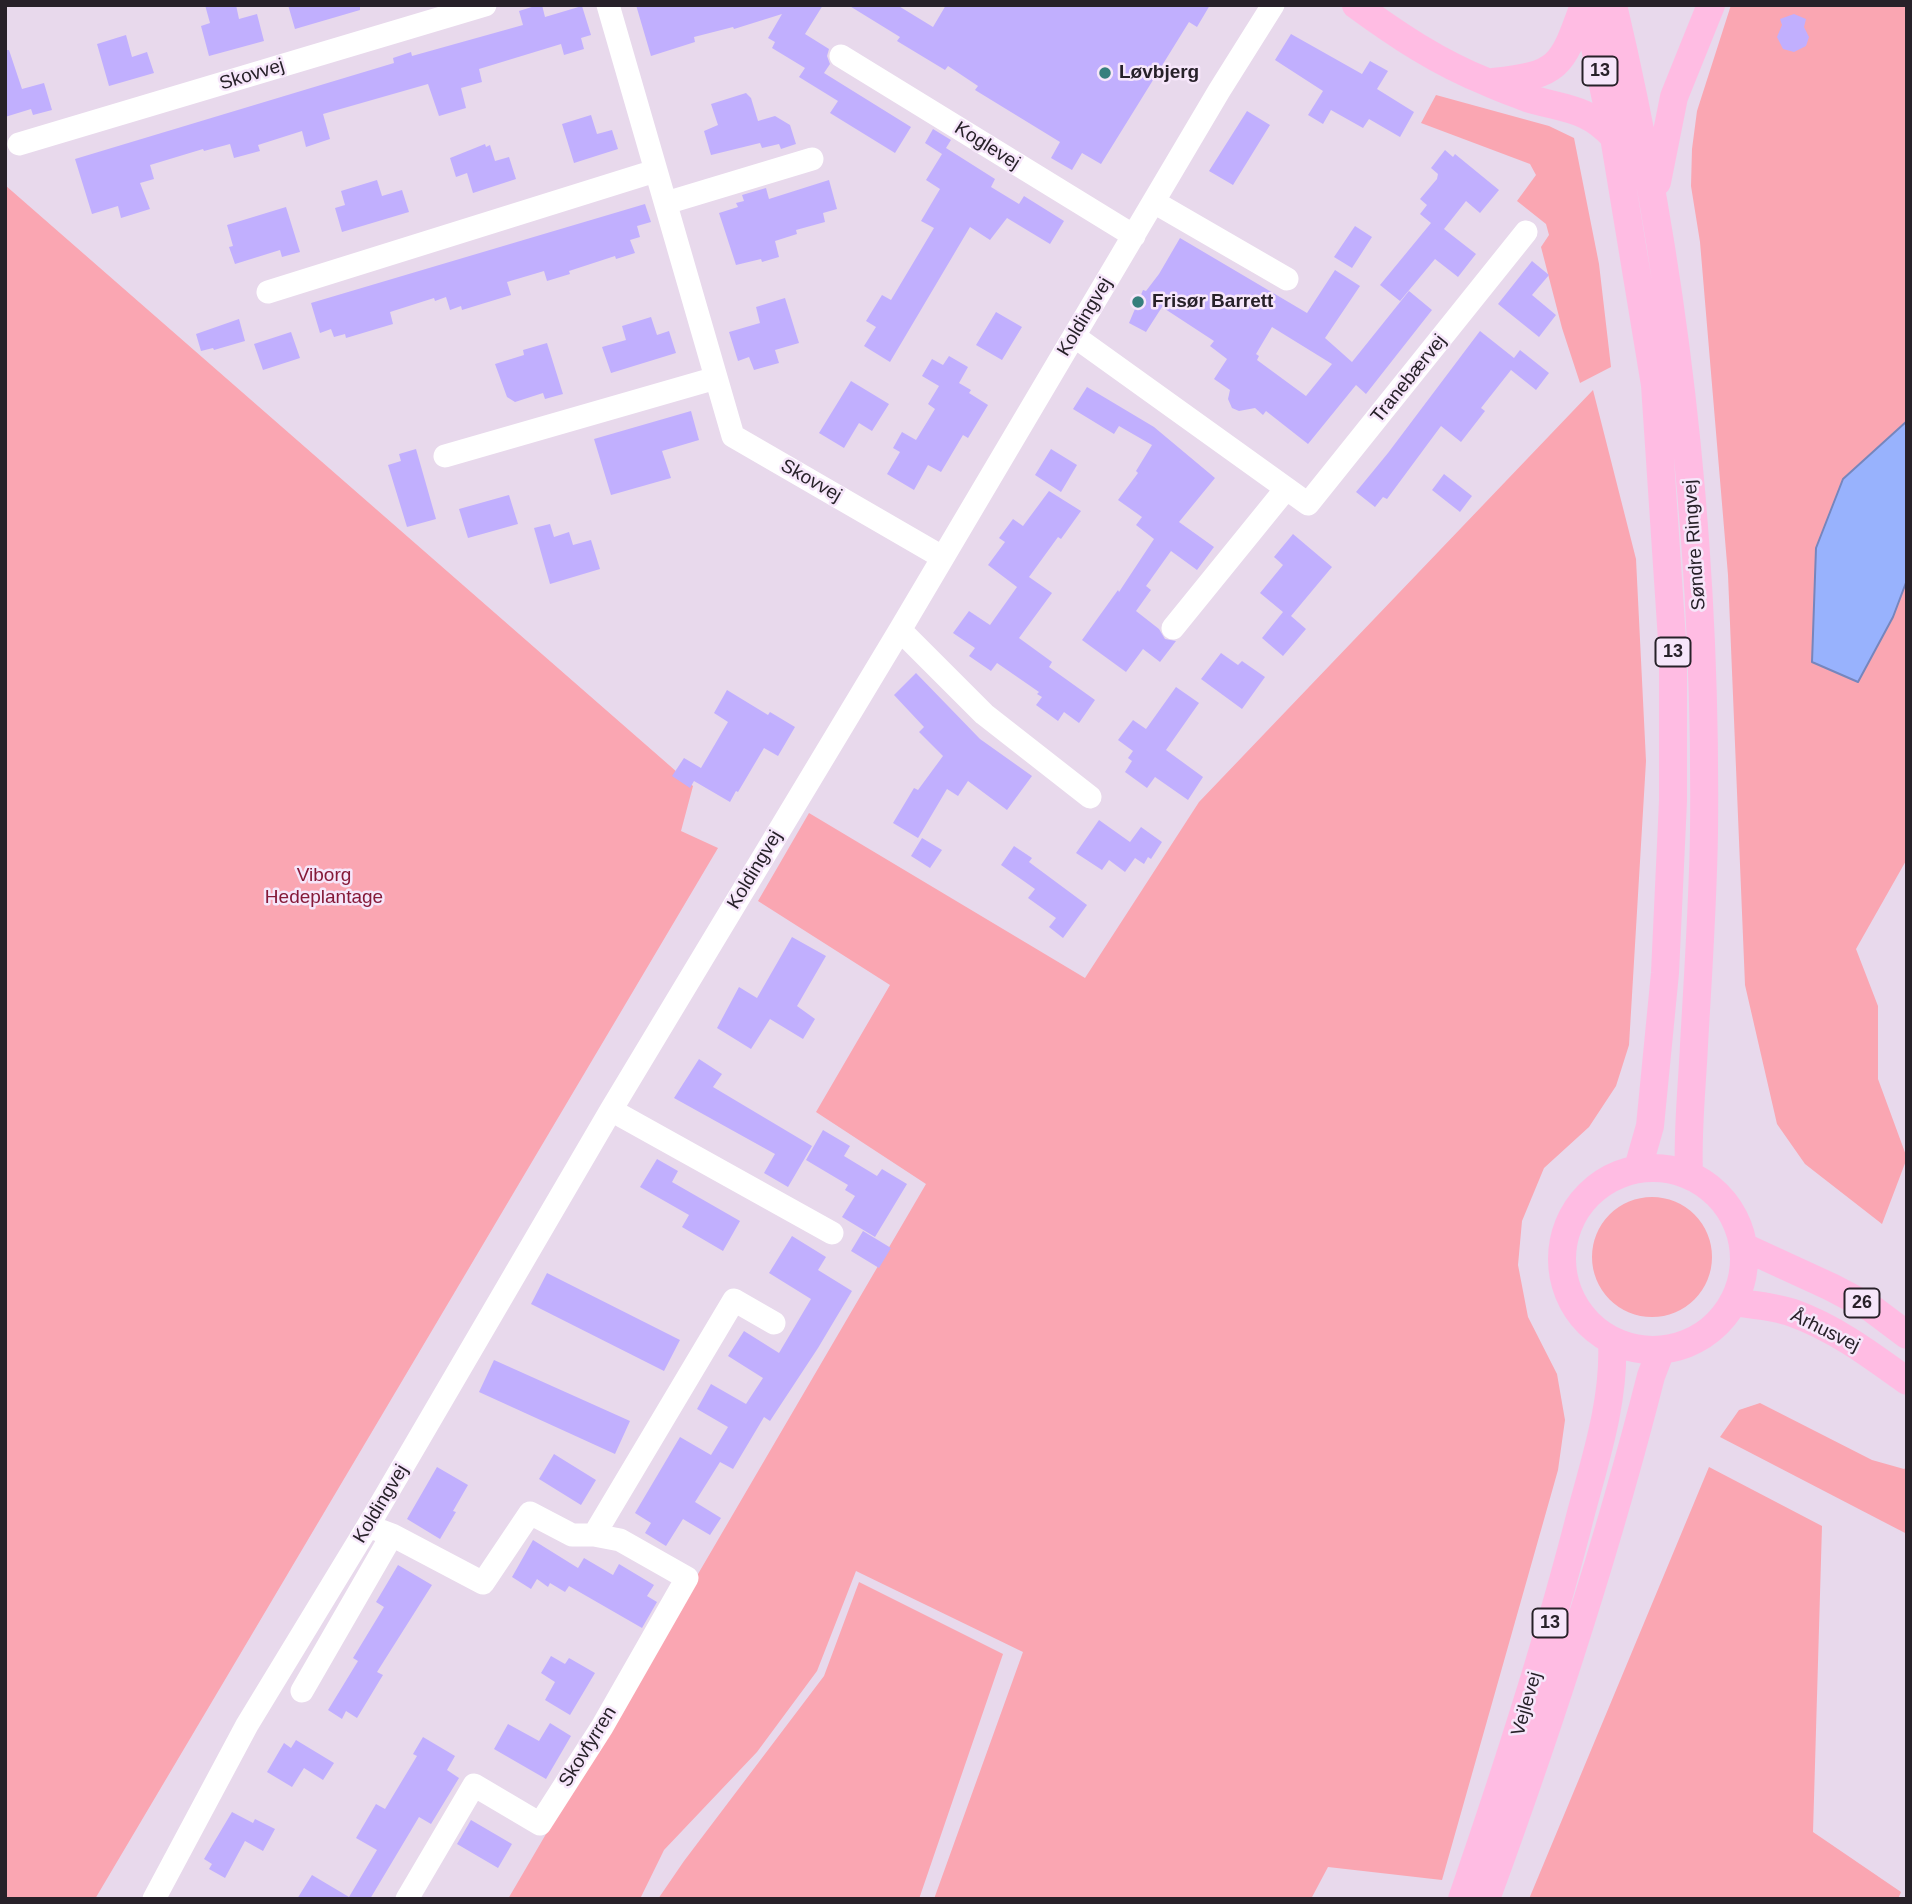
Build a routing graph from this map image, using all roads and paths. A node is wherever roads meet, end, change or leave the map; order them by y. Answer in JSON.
{"nodes":[{"id":1,"x":485,"y":5,"type":"edge"},
{"id":2,"x":608,"y":5,"type":"edge"},
{"id":3,"x":1273,"y":5,"type":"edge"},
{"id":4,"x":1356,"y":5,"type":"edge"},
{"id":5,"x":1585,"y":5,"type":"edge"},
{"id":6,"x":1613,"y":5,"type":"edge"},
{"id":7,"x":1711,"y":5,"type":"edge"},
{"id":8,"x":841,"y":56,"type":"dead end"},
{"id":9,"x":1487,"y":83,"type":"junction"},
{"id":10,"x":1614,"y":137,"type":"junction"},
{"id":11,"x":19,"y":144,"type":"dead end"},
{"id":12,"x":812,"y":159,"type":"dead end"},
{"id":13,"x":655,"y":172,"type":"junction"},
{"id":14,"x":1154,"y":202,"type":"junction"},
{"id":15,"x":1654,"y":202,"type":"junction"},
{"id":16,"x":666,"y":203,"type":"junction"},
{"id":17,"x":1526,"y":232,"type":"dead end"},
{"id":18,"x":1134,"y":236,"type":"junction"},
{"id":19,"x":1287,"y":279,"type":"dead end"},
{"id":20,"x":268,"y":292,"type":"dead end"},
{"id":21,"x":1074,"y":336,"type":"junction"},
{"id":22,"x":716,"y":378,"type":"junction"},
{"id":23,"x":445,"y":457,"type":"dead end"},
{"id":24,"x":1285,"y":490,"type":"junction"},
{"id":25,"x":942,"y":557,"type":"junction"},
{"id":26,"x":1173,"y":628,"type":"dead end"},
{"id":27,"x":900,"y":631,"type":"junction"},
{"id":28,"x":1090,"y":797,"type":"dead end"},
{"id":29,"x":611,"y":1110,"type":"junction"},
{"id":30,"x":1638,"y":1168,"type":"junction"},
{"id":31,"x":1689,"y":1175,"type":"junction"},
{"id":32,"x":832,"y":1233,"type":"dead end"},
{"id":33,"x":1744,"y":1247,"type":"junction"},
{"id":34,"x":1733,"y":1303,"type":"junction"},
{"id":35,"x":774,"y":1324,"type":"dead end"},
{"id":36,"x":1907,"y":1335,"type":"edge"},
{"id":37,"x":1612,"y":1341,"type":"junction"},
{"id":38,"x":1661,"y":1350,"type":"junction"},
{"id":39,"x":1907,"y":1381,"type":"edge"},
{"id":40,"x":368,"y":1526,"type":"junction"},
{"id":41,"x":392,"y":1535,"type":"junction"},
{"id":42,"x":594,"y":1535,"type":"junction"},
{"id":43,"x":302,"y":1690,"type":"dead end"},
{"id":44,"x":154,"y":1899,"type":"edge"},
{"id":45,"x":407,"y":1899,"type":"edge"},
{"id":46,"x":1462,"y":1899,"type":"edge"},
{"id":47,"x":1486,"y":1899,"type":"edge"}],
"edges":[{"from":1,"to":11,"type":"street","name":"Skovvej"},
{"from":2,"to":13,"type":"street","name":"Skovvej"},
{"from":3,"to":14,"type":"street","name":"Koldingvej"},
{"from":4,"to":9,"type":"main road"},
{"from":5,"to":9,"type":"main road"},
{"from":5,"to":10,"type":"main road","name":"Søndre Ringvej","number":"13"},
{"from":6,"to":15,"type":"main road","name":"Søndre Ringvej","number":"13"},
{"from":7,"to":15,"type":"main road"},
{"from":8,"to":18,"type":"street","name":"Koglevej"},
{"from":9,"to":10,"type":"main road"},
{"from":10,"to":30,"type":"main road","name":"Søndre Ringvej","number":"13"},
{"from":12,"to":16,"type":"street"},
{"from":13,"to":16,"type":"street","name":"Skovvej"},
{"from":13,"to":20,"type":"street"},
{"from":14,"to":18,"type":"street","name":"Koldingvej"},
{"from":14,"to":19,"type":"street"},
{"from":15,"to":31,"type":"main road","name":"Søndre Ringvej","number":"13"},
{"from":16,"to":22,"type":"street","name":"Skovvej"},
{"from":17,"to":24,"type":"street","name":"Tranebærvej"},
{"from":18,"to":21,"type":"street","name":"Koldingvej"},
{"from":21,"to":24,"type":"street","name":"Tranebærvej"},
{"from":21,"to":25,"type":"street","name":"Koldingvej"},
{"from":22,"to":23,"type":"street"},
{"from":22,"to":25,"type":"street","name":"Skovvej"},
{"from":24,"to":26,"type":"street"},
{"from":25,"to":27,"type":"street","name":"Koldingvej"},
{"from":27,"to":28,"type":"street"},
{"from":27,"to":29,"type":"street","name":"Koldingvej"},
{"from":29,"to":32,"type":"street"},
{"from":29,"to":40,"type":"street","name":"Koldingvej"},
{"from":30,"to":31,"type":"main road"},
{"from":30,"to":37,"type":"main road"},
{"from":31,"to":33,"type":"main road"},
{"from":33,"to":34,"type":"main road"},
{"from":33,"to":36,"type":"main road","name":"Århusvej","number":"26"},
{"from":34,"to":38,"type":"main road"},
{"from":34,"to":39,"type":"main road","name":"Århusvej","number":"26"},
{"from":35,"to":42,"type":"street"},
{"from":37,"to":38,"type":"main road"},
{"from":37,"to":46,"type":"main road","name":"Vejlevej","number":"13"},
{"from":38,"to":47,"type":"main road","name":"Vejlevej","number":"13"},
{"from":40,"to":41,"type":"street","name":"Skovfyrren"},
{"from":40,"to":44,"type":"street","name":"Koldingvej"},
{"from":41,"to":42,"type":"street","name":"Skovfyrren"},
{"from":41,"to":43,"type":"street"},
{"from":42,"to":45,"type":"street","name":"Skovfyrren"}]}
